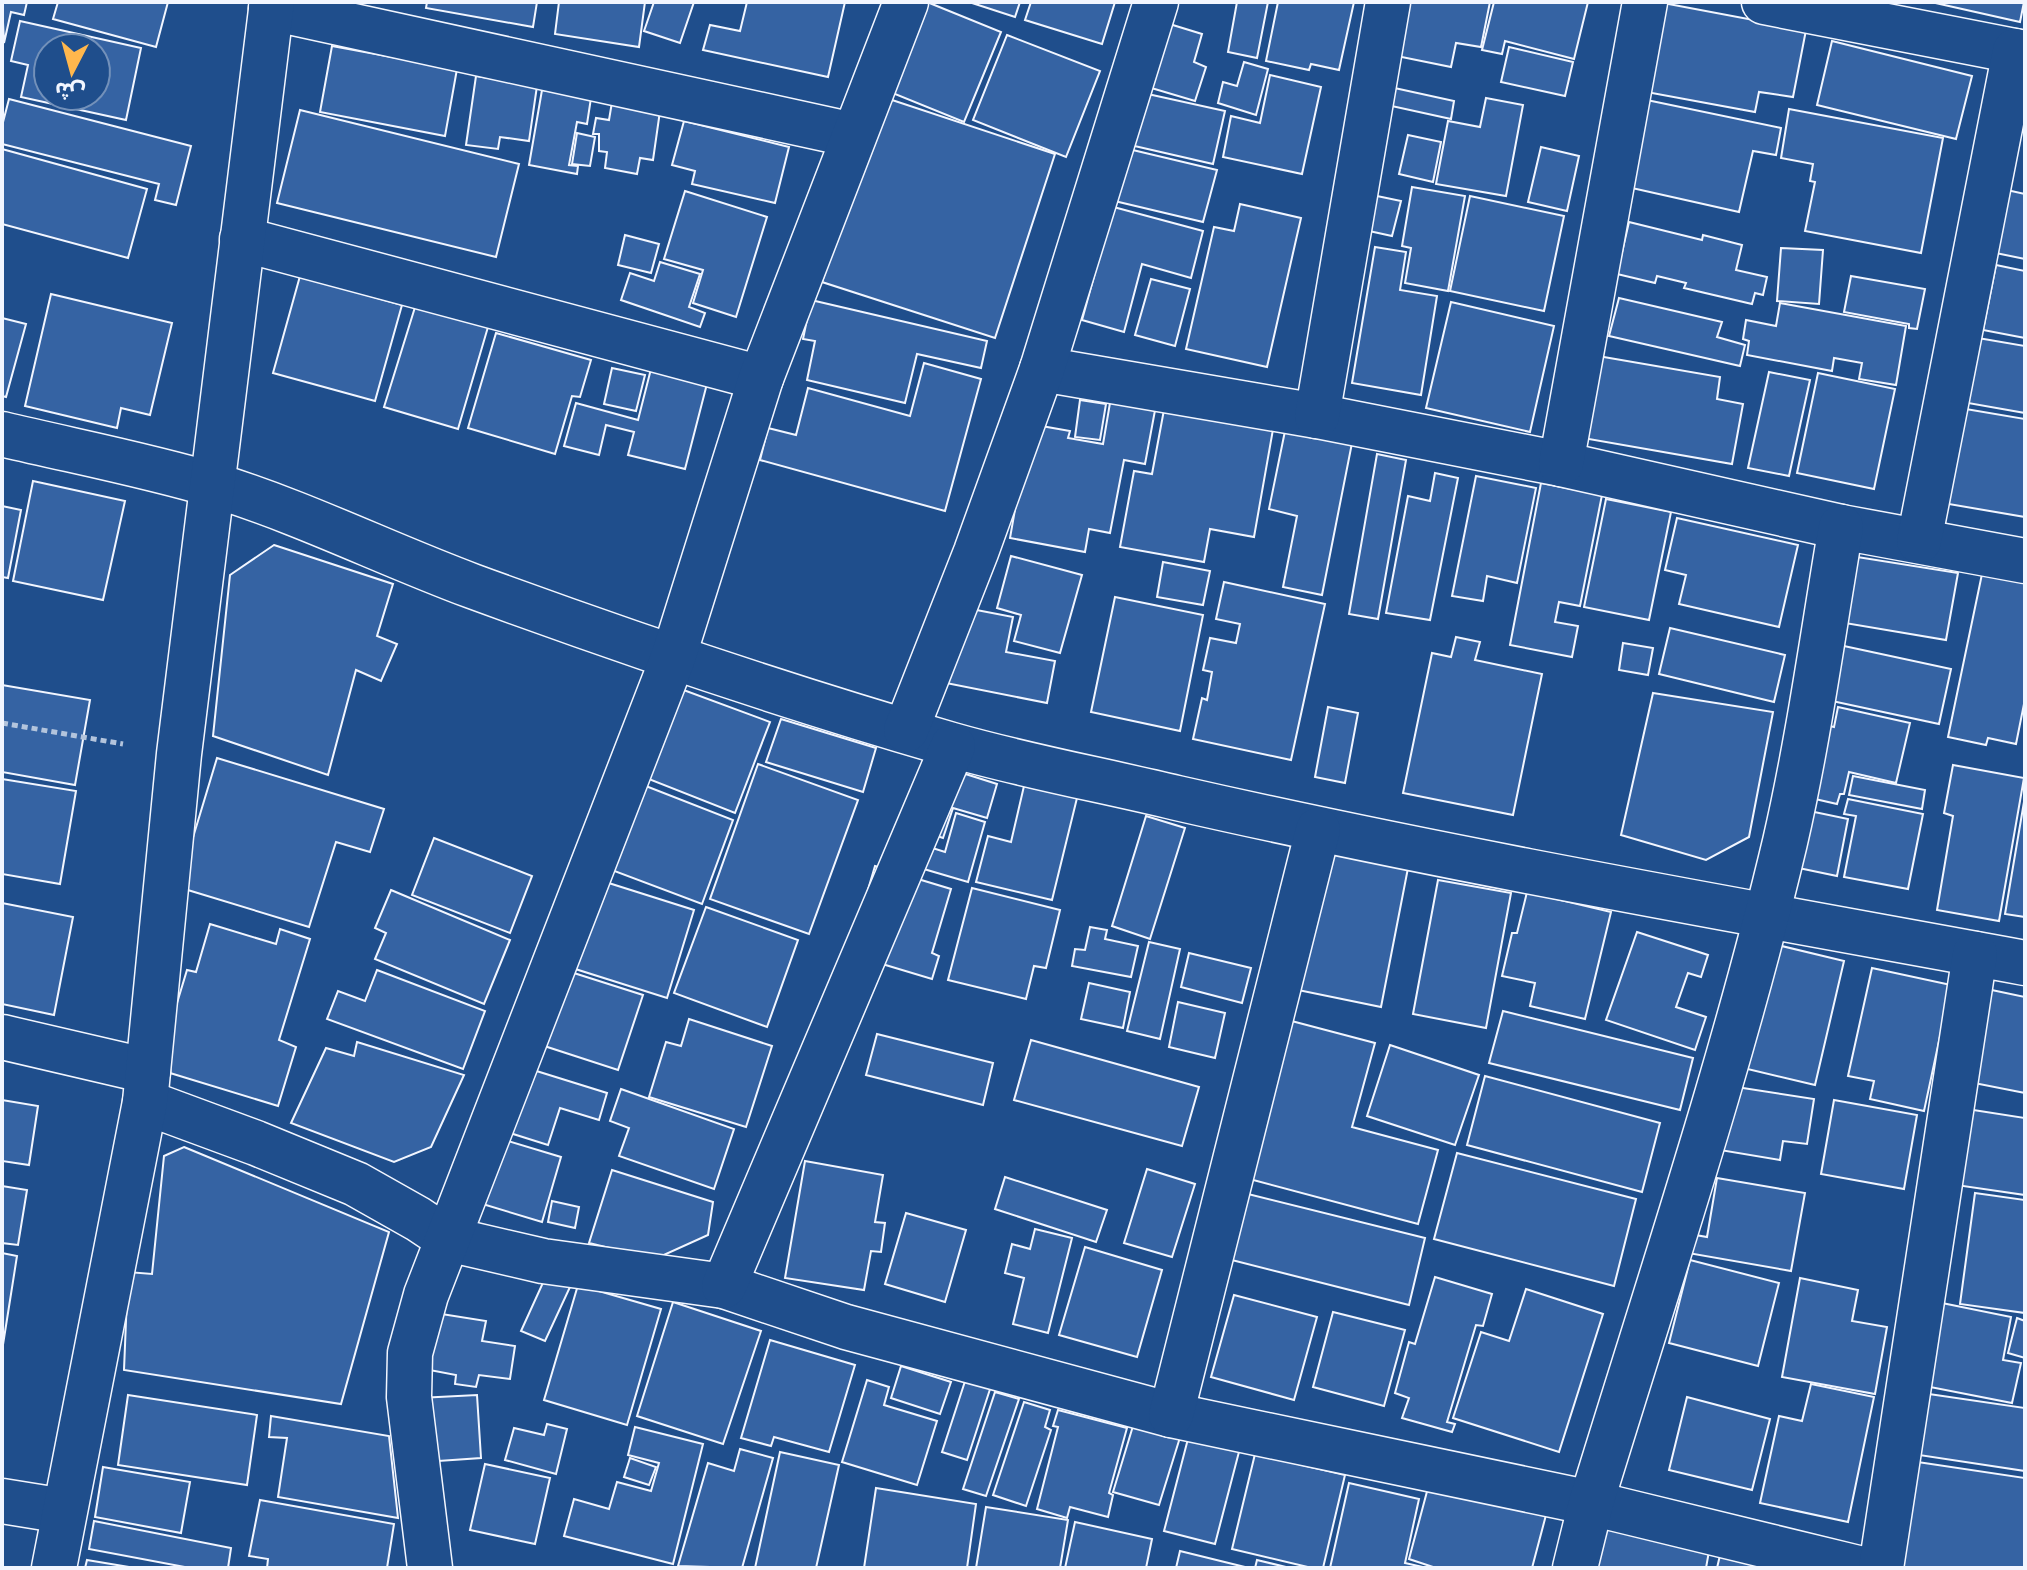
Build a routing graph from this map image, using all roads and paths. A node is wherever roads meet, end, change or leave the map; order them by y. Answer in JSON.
{"nodes":[{"id":1,"x":906,"y":2,"type":"edge"},
{"id":2,"x":1156,"y":2,"type":"edge"},
{"id":3,"x":1388,"y":2,"type":"edge"},
{"id":4,"x":1645,"y":2,"type":"edge"},
{"id":5,"x":1764,"y":2,"type":"edge"},
{"id":6,"x":271,"y":5,"type":"edge"},
{"id":7,"x":2020,"y":52,"type":"edge"},
{"id":8,"x":853,"y":135,"type":"junction"},
{"id":9,"x":242,"y":239,"type":"junction"},
{"id":10,"x":1042,"y":369,"type":"junction"},
{"id":11,"x":761,"y":378,"type":"junction"},
{"id":12,"x":1317,"y":416,"type":"junction"},
{"id":13,"x":2,"y":434,"type":"edge"},
{"id":14,"x":1561,"y":464,"type":"junction"},
{"id":15,"x":213,"y":485,"type":"junction"},
{"id":16,"x":1841,"y":527,"type":"junction"},
{"id":17,"x":1919,"y":541,"type":"junction"},
{"id":18,"x":2025,"y":561,"type":"edge"},
{"id":19,"x":673,"y":658,"type":"junction"},
{"id":20,"x":2,"y":723,"type":"edge"},
{"id":21,"x":906,"y":730,"type":"junction"},
{"id":22,"x":953,"y":746,"type":"junction"},
{"id":23,"x":179,"y":754,"type":"junction"},
{"id":24,"x":1318,"y":830,"type":"junction"},
{"id":25,"x":1765,"y":918,"type":"junction"},
{"id":26,"x":1975,"y":954,"type":"junction"},
{"id":27,"x":2025,"y":963,"type":"edge"},
{"id":28,"x":2,"y":1037,"type":"edge"},
{"id":29,"x":146,"y":1086,"type":"junction"},
{"id":30,"x":448,"y":1239,"type":"junction"},
{"id":31,"x":724,"y":1286,"type":"junction"},
{"id":32,"x":1171,"y":1415,"type":"junction"},
{"id":33,"x":2,"y":1501,"type":"edge"},
{"id":34,"x":1591,"y":1503,"type":"junction"},
{"id":35,"x":64,"y":1511,"type":"junction"},
{"id":36,"x":54,"y":1568,"type":"edge"},
{"id":37,"x":430,"y":1568,"type":"edge"},
{"id":38,"x":1575,"y":1568,"type":"edge"},
{"id":39,"x":1858,"y":1568,"type":"edge"},
{"id":40,"x":1881,"y":1568,"type":"edge"}],
"edges":[{"from":1,"to":8,"type":"street"},
{"from":2,"to":10,"type":"street"},
{"from":3,"to":12,"type":"street"},
{"from":4,"to":14,"type":"street"},
{"from":5,"to":7,"type":"street"},
{"from":6,"to":8,"type":"street"},
{"from":6,"to":9,"type":"street"},
{"from":7,"to":17,"type":"street"},
{"from":8,"to":11,"type":"street"},
{"from":9,"to":11,"type":"street"},
{"from":9,"to":15,"type":"street"},
{"from":10,"to":12,"type":"street"},
{"from":10,"to":21,"type":"street"},
{"from":11,"to":19,"type":"street"},
{"from":12,"to":14,"type":"street"},
{"from":13,"to":15,"type":"street"},
{"from":14,"to":16,"type":"street"},
{"from":15,"to":19,"type":"street"},
{"from":15,"to":23,"type":"street"},
{"from":16,"to":17,"type":"street"},
{"from":16,"to":25,"type":"street"},
{"from":17,"to":18,"type":"street"},
{"from":19,"to":21,"type":"street"},
{"from":19,"to":30,"type":"street"},
{"from":20,"to":23,"type":"path"},
{"from":21,"to":22,"type":"street"},
{"from":22,"to":24,"type":"street"},
{"from":22,"to":31,"type":"street"},
{"from":23,"to":29,"type":"street"},
{"from":24,"to":25,"type":"street"},
{"from":24,"to":32,"type":"street"},
{"from":25,"to":26,"type":"street"},
{"from":25,"to":34,"type":"street"},
{"from":26,"to":27,"type":"street"},
{"from":26,"to":40,"type":"street"},
{"from":28,"to":29,"type":"street"},
{"from":29,"to":30,"type":"street"},
{"from":29,"to":35,"type":"street"},
{"from":30,"to":31,"type":"street"},
{"from":30,"to":37,"type":"street"},
{"from":31,"to":32,"type":"street"},
{"from":32,"to":34,"type":"street"},
{"from":33,"to":35,"type":"street"},
{"from":34,"to":38,"type":"street"},
{"from":34,"to":39,"type":"street"},
{"from":35,"to":36,"type":"street"}]}
